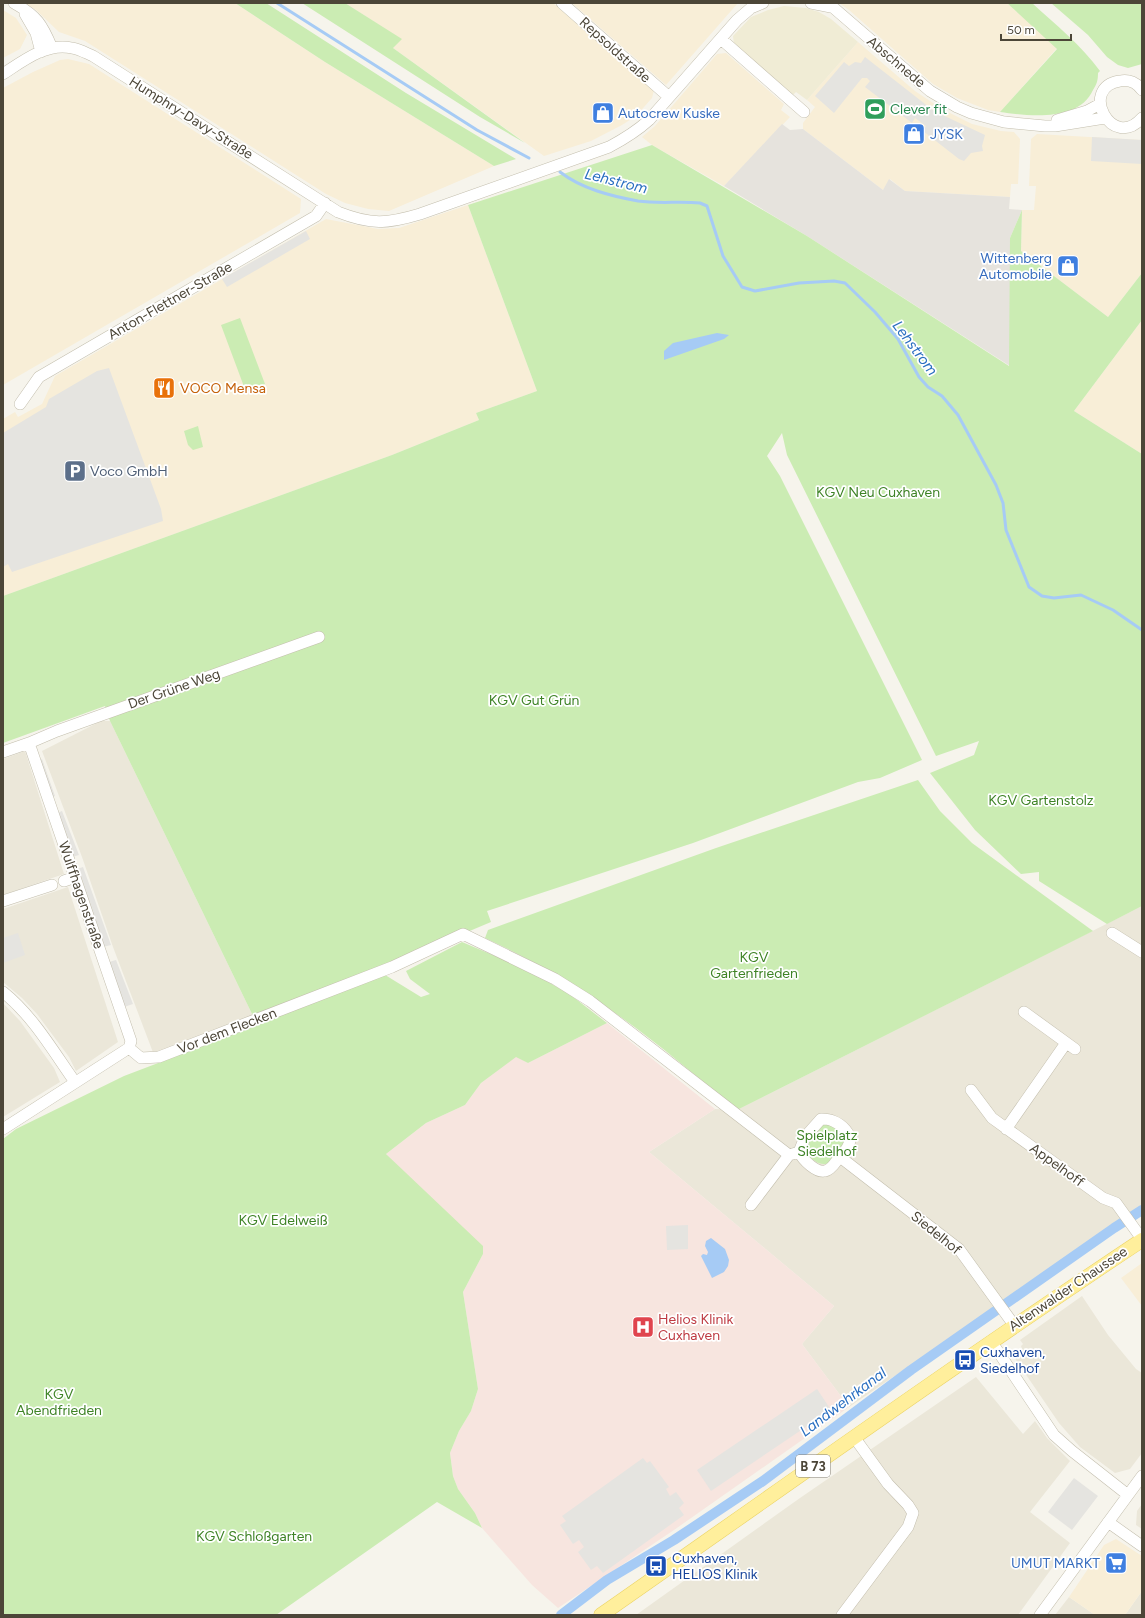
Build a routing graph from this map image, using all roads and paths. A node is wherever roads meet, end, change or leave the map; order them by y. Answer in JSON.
{"nodes":[{"id":1,"x":562,"y":3,"type":"edge"},
{"id":2,"x":750,"y":3,"type":"edge"},
{"id":3,"x":763,"y":3,"type":"edge"},
{"id":4,"x":811,"y":3,"type":"edge"},
{"id":5,"x":15,"y":4,"type":"edge"},
{"id":6,"x":830,"y":5,"type":"edge"},
{"id":7,"x":737,"y":20,"type":"junction"},
{"id":8,"x":720,"y":39,"type":"junction"},
{"id":9,"x":52,"y":48,"type":"junction"},
{"id":10,"x":41,"y":52,"type":"junction"},
{"id":11,"x":3,"y":74,"type":"edge"},
{"id":12,"x":1140,"y":84,"type":"edge"},
{"id":13,"x":669,"y":97,"type":"junction"},
{"id":14,"x":1100,"y":104,"type":"junction"},
{"id":15,"x":804,"y":112,"type":"dead end"},
{"id":16,"x":1105,"y":118,"type":"junction"},
{"id":17,"x":1141,"y":121,"type":"edge"},
{"id":18,"x":1035,"y":125,"type":"junction"},
{"id":19,"x":325,"y":203,"type":"junction"},
{"id":20,"x":20,"y":404,"type":"dead end"},
{"id":21,"x":319,"y":637,"type":"dead end"},
{"id":22,"x":29,"y":743,"type":"junction"},
{"id":23,"x":3,"y":752,"type":"edge"},
{"id":24,"x":75,"y":877,"type":"junction"},
{"id":25,"x":64,"y":881,"type":"dead end"},
{"id":26,"x":52,"y":885,"type":"dead end"},
{"id":27,"x":3,"y":901,"type":"edge"},
{"id":28,"x":1112,"y":933,"type":"dead end"},
{"id":29,"x":1142,"y":952,"type":"edge"},
{"id":30,"x":3,"y":992,"type":"edge"},
{"id":31,"x":1024,"y":1012,"type":"dead end"},
{"id":32,"x":129,"y":1048,"type":"junction"},
{"id":33,"x":75,"y":1082,"type":"junction"},
{"id":34,"x":970,"y":1090,"type":"dead end"},
{"id":35,"x":3,"y":1128,"type":"edge"},
{"id":36,"x":1006,"y":1129,"type":"junction"},
{"id":37,"x":794,"y":1154,"type":"junction"},
{"id":38,"x":840,"y":1157,"type":"junction"},
{"id":39,"x":751,"y":1205,"type":"dead end"},
{"id":40,"x":1142,"y":1240,"type":"edge"},
{"id":41,"x":1014,"y":1325,"type":"junction"},
{"id":42,"x":991,"y":1341,"type":"junction"},
{"id":43,"x":854,"y":1437,"type":"junction"},
{"id":44,"x":1142,"y":1476,"type":"edge"},
{"id":45,"x":1128,"y":1495,"type":"junction"},
{"id":46,"x":1108,"y":1522,"type":"junction"},
{"id":47,"x":1142,"y":1546,"type":"edge"},
{"id":48,"x":601,"y":1615,"type":"edge"},
{"id":49,"x":842,"y":1615,"type":"edge"},
{"id":50,"x":1040,"y":1615,"type":"edge"}],
"edges":[{"from":1,"to":13,"type":"street","name":"Repsoldstraße"},
{"from":2,"to":7,"type":"street","name":"Humphry-Davy-Straße"},
{"from":3,"to":7,"type":"street","name":"Humphry-Davy-Straße"},
{"from":4,"to":6,"type":"street","name":"Abschnede"},
{"from":5,"to":9,"type":"street"},
{"from":5,"to":10,"type":"street"},
{"from":6,"to":18,"type":"street","name":"Abschnede"},
{"from":7,"to":8,"type":"street","name":"Humphry-Davy-Straße"},
{"from":8,"to":13,"type":"street","name":"Humphry-Davy-Straße"},
{"from":8,"to":15,"type":"street"},
{"from":9,"to":10,"type":"street","name":"Humphry-Davy-Straße"},
{"from":9,"to":19,"type":"street","name":"Humphry-Davy-Straße"},
{"from":10,"to":11,"type":"street","name":"Humphry-Davy-Straße"},
{"from":12,"to":14,"type":"street"},
{"from":13,"to":19,"type":"street","name":"Humphry-Davy-Straße"},
{"from":14,"to":16,"type":"street"},
{"from":14,"to":18,"type":"street","name":"Abschnede"},
{"from":16,"to":17,"type":"street"},
{"from":16,"to":18,"type":"street","name":"Abschnede"},
{"from":19,"to":20,"type":"street","name":"Anton-Flettner-Straße"},
{"from":21,"to":22,"type":"street","name":"Der Grüne Weg"},
{"from":22,"to":23,"type":"street","name":"Der Grüne Weg"},
{"from":22,"to":24,"type":"street","name":"Wulffhagenstraße"},
{"from":24,"to":25,"type":"street"},
{"from":24,"to":32,"type":"street","name":"Wulffhagenstraße"},
{"from":26,"to":27,"type":"street"},
{"from":28,"to":29,"type":"street"},
{"from":30,"to":33,"type":"street"},
{"from":31,"to":36,"type":"street"},
{"from":32,"to":33,"type":"street"},
{"from":32,"to":37,"type":"street","name":"Vor dem Flecken"},
{"from":33,"to":35,"type":"street"},
{"from":34,"to":36,"type":"street","name":"Appelhoff"},
{"from":36,"to":40,"type":"street","name":"Appelhoff"},
{"from":37,"to":38,"type":"street"},
{"from":37,"to":38,"type":"street"},
{"from":37,"to":39,"type":"street"},
{"from":38,"to":41,"type":"street","name":"Siedelhof"},
{"from":40,"to":41,"type":"main road","name":"Altenwalder Chaussee","number":"B 73"},
{"from":41,"to":42,"type":"main road","name":"Altenwalder Chaussee","number":"B 73"},
{"from":42,"to":43,"type":"main road","name":"Altenwalder Chaussee","number":"B 73"},
{"from":42,"to":45,"type":"street"},
{"from":43,"to":48,"type":"main road","name":"Altenwalder Chaussee","number":"B 73"},
{"from":43,"to":49,"type":"street"},
{"from":44,"to":45,"type":"street"},
{"from":45,"to":46,"type":"street"},
{"from":46,"to":47,"type":"street"},
{"from":46,"to":50,"type":"street"}]}
